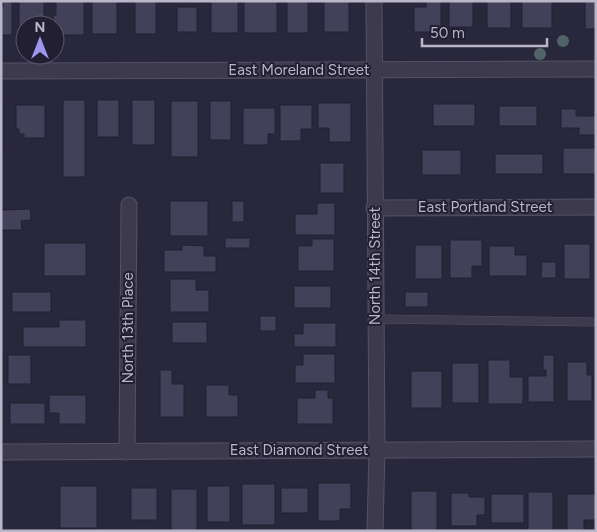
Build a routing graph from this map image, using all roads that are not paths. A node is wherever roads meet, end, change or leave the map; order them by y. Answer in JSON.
{"nodes":[{"id":1,"x":374,"y":1,"type":"edge"},
{"id":2,"x":596,"y":69,"type":"edge"},
{"id":3,"x":374,"y":70,"type":"junction"},
{"id":4,"x":1,"y":71,"type":"edge"},
{"id":5,"x":129,"y":205,"type":"dead end"},
{"id":6,"x":596,"y":207,"type":"edge"},
{"id":7,"x":374,"y":208,"type":"junction"},
{"id":8,"x":375,"y":319,"type":"junction"},
{"id":9,"x":596,"y":322,"type":"edge"},
{"id":10,"x":596,"y":448,"type":"edge"},
{"id":11,"x":376,"y":450,"type":"junction"},
{"id":12,"x":1,"y":452,"type":"edge"},
{"id":13,"x":127,"y":452,"type":"junction"},
{"id":14,"x":375,"y":531,"type":"edge"}],
"edges":[{"from":1,"to":3,"type":"street","name":"North 14th Street"},
{"from":2,"to":3,"type":"street","name":"East Moreland Street"},
{"from":3,"to":4,"type":"street","name":"East Moreland Street"},
{"from":3,"to":7,"type":"street","name":"North 14th Street"},
{"from":5,"to":13,"type":"street","name":"North 13th Place"},
{"from":6,"to":7,"type":"street","name":"East Portland Street"},
{"from":7,"to":8,"type":"street","name":"North 14th Street"},
{"from":8,"to":9,"type":"lane"},
{"from":8,"to":11,"type":"street","name":"North 14th Street"},
{"from":10,"to":11,"type":"street","name":"East Diamond Street"},
{"from":11,"to":13,"type":"street","name":"East Diamond Street"},
{"from":11,"to":14,"type":"street","name":"North 14th Street"},
{"from":12,"to":13,"type":"street","name":"East Diamond Street"}]}
